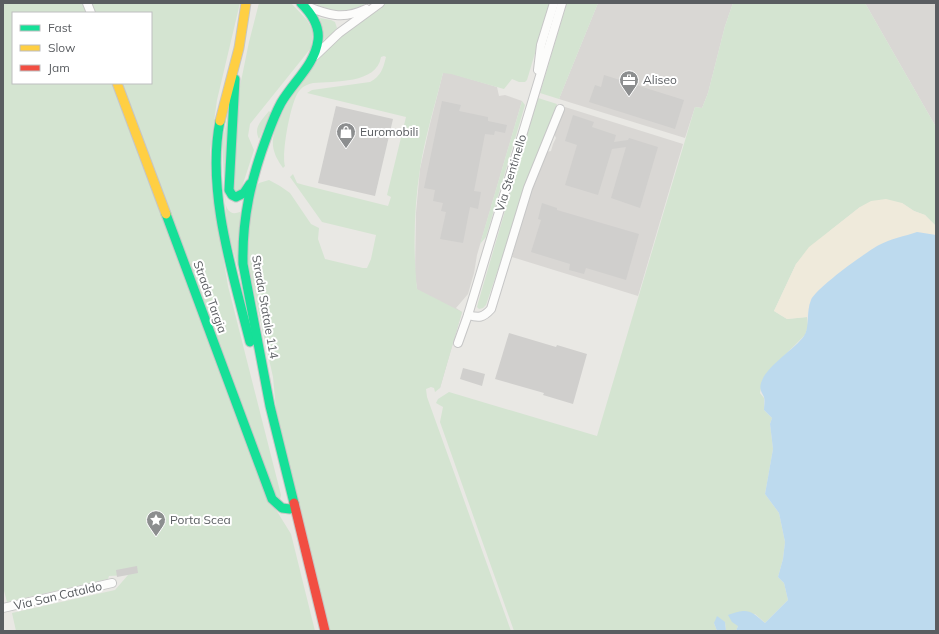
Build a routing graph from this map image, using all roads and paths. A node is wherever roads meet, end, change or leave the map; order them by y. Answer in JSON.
{"nodes":[{"id":1,"x":246,"y":3,"type":"edge"},
{"id":2,"x":255,"y":3,"type":"edge"},
{"id":3,"x":301,"y":3,"type":"edge"},
{"id":4,"x":379,"y":3,"type":"edge"},
{"id":5,"x":554,"y":3,"type":"edge"},
{"id":6,"x":562,"y":3,"type":"edge"},
{"id":7,"x":243,"y":30,"type":"junction"},
{"id":8,"x":311,"y":60,"type":"junction"},
{"id":9,"x":235,"y":61,"type":"junction"},
{"id":10,"x":117,"y":84,"type":"edge"},
{"id":11,"x":534,"y":96,"type":"junction"},
{"id":12,"x":560,"y":110,"type":"dead end"},
{"id":13,"x":250,"y":184,"type":"junction"},
{"id":14,"x":468,"y":314,"type":"junction"},
{"id":15,"x":458,"y":343,"type":"dead end"},
{"id":16,"x":290,"y":509,"type":"junction"},
{"id":17,"x":112,"y":584,"type":"dead end"},
{"id":18,"x":3,"y":608,"type":"edge"},
{"id":19,"x":318,"y":631,"type":"edge"},
{"id":20,"x":325,"y":631,"type":"edge"}],
"edges":[{"from":1,"to":7,"type":"main road","name":"Strada Statale 114"},
{"from":2,"to":7,"type":"main road"},
{"from":3,"to":4,"type":"street"},
{"from":3,"to":8,"type":"main road","name":"Strada Statale 114"},
{"from":4,"to":8,"type":"street"},
{"from":5,"to":11,"type":"street"},
{"from":6,"to":11,"type":"street","name":"Via Stentinello"},
{"from":7,"to":9,"type":"main road","name":"Strada Statale 114"},
{"from":8,"to":13,"type":"main road","name":"Strada Statale 114"},
{"from":9,"to":13,"type":"main road"},
{"from":9,"to":16,"type":"main road","name":"Strada Statale 114"},
{"from":10,"to":16,"type":"main road","name":"Strada Targia"},
{"from":11,"to":14,"type":"street","name":"Via Stentinello"},
{"from":12,"to":14,"type":"street"},
{"from":13,"to":20,"type":"main road","name":"Strada Statale 114"},
{"from":14,"to":15,"type":"street","name":"Via Stentinello"},
{"from":16,"to":19,"type":"main road","name":"Strada Statale 114"},
{"from":17,"to":18,"type":"street","name":"Via San Cataldo"}]}
